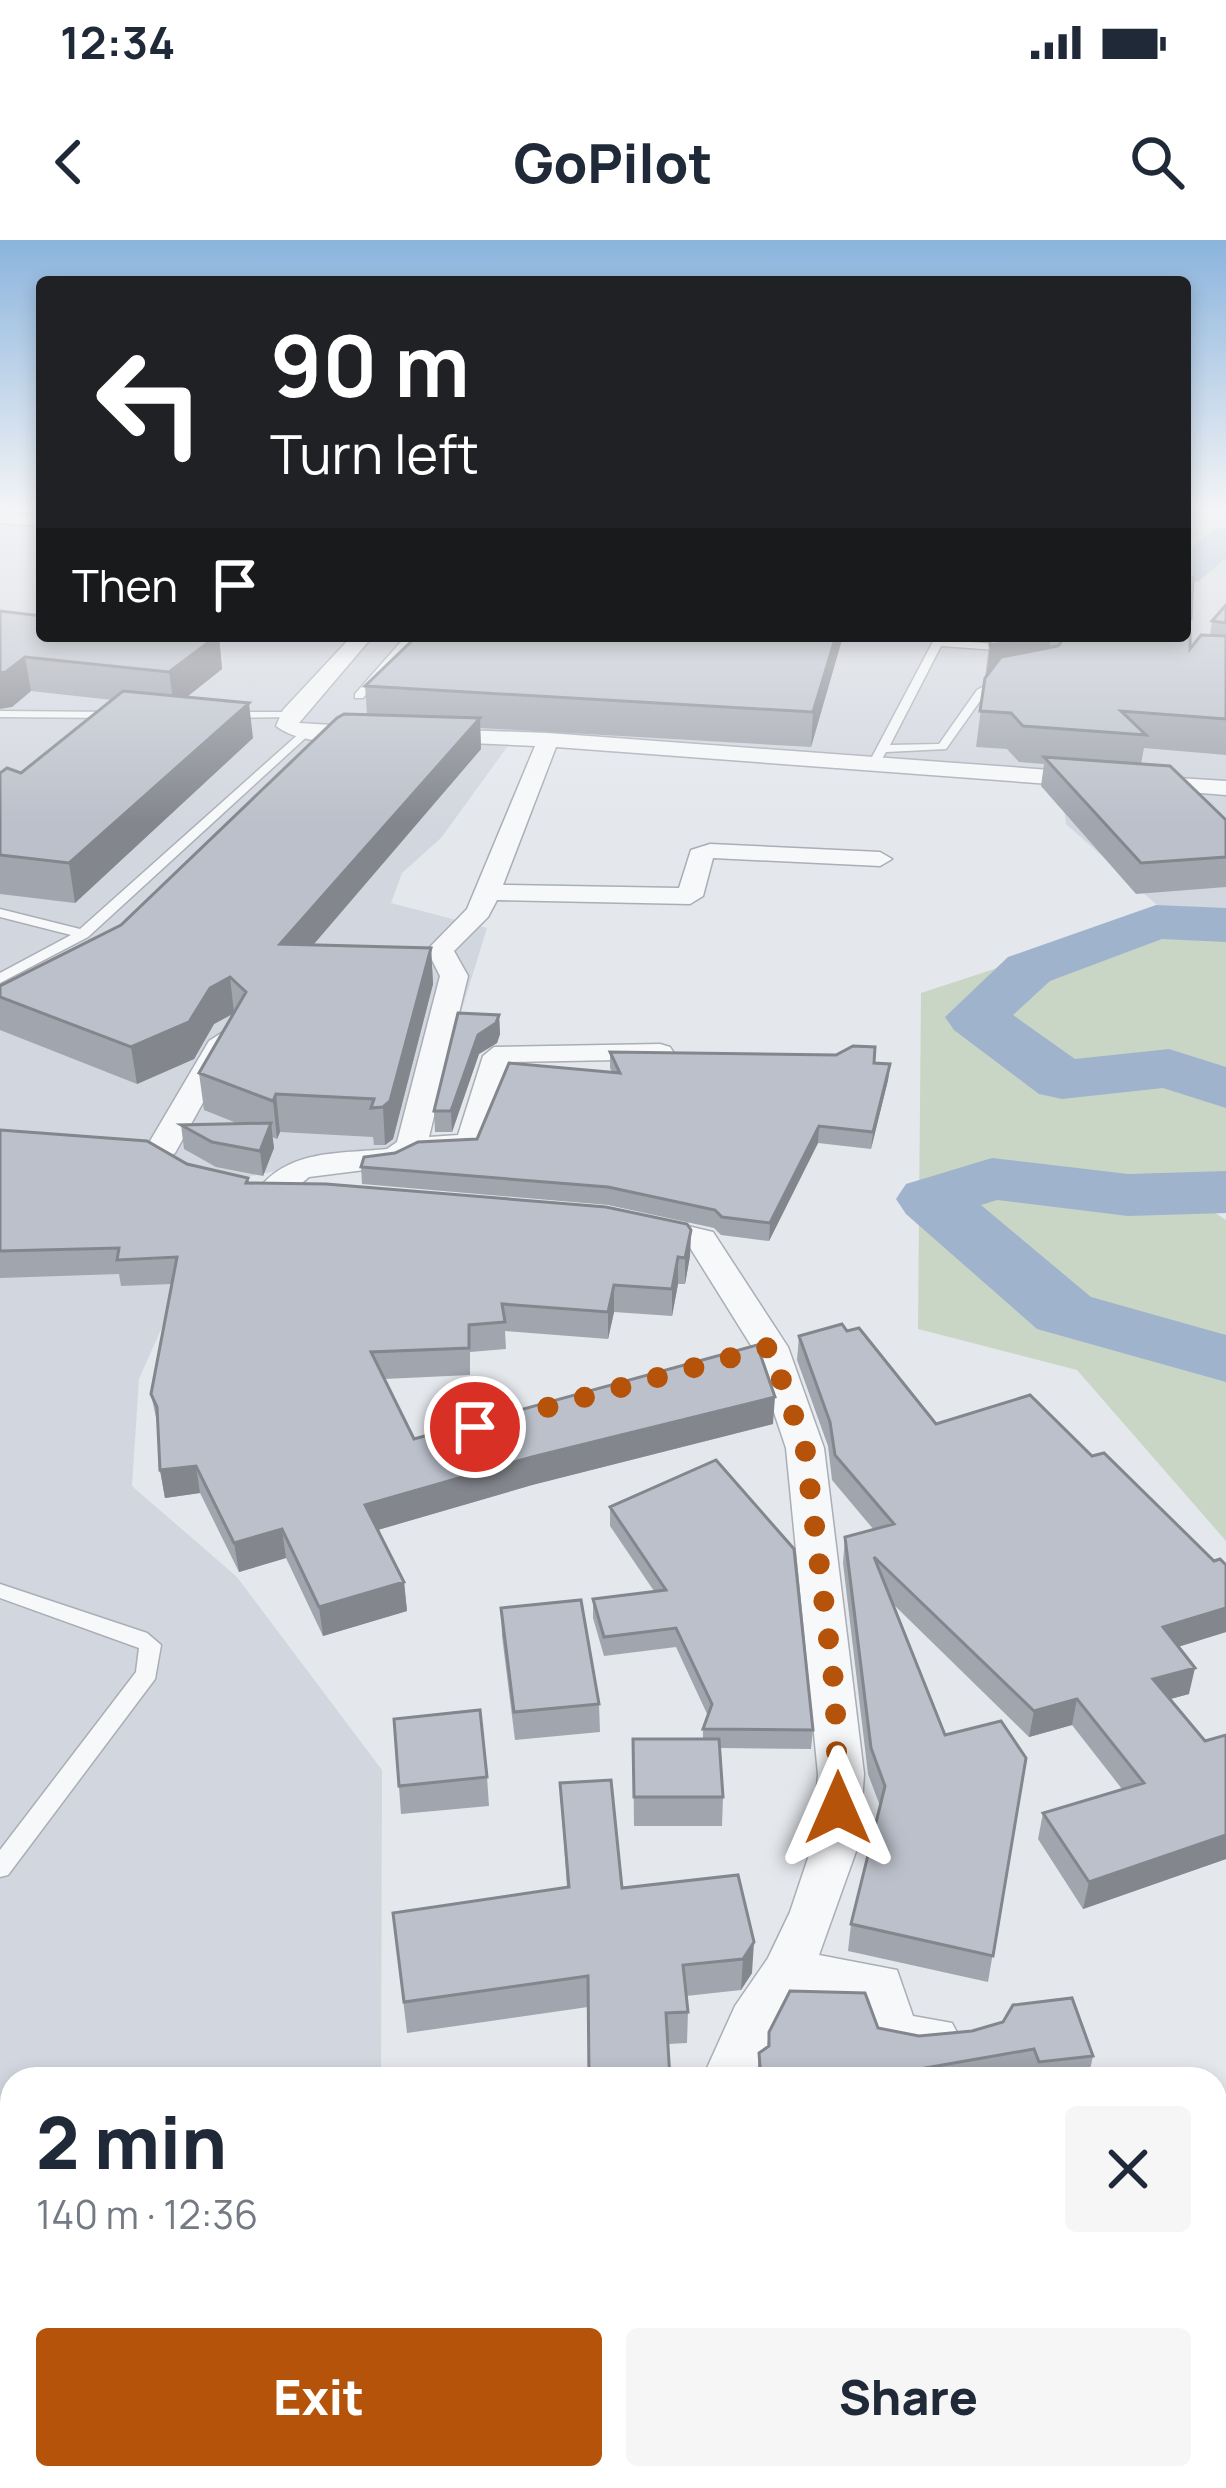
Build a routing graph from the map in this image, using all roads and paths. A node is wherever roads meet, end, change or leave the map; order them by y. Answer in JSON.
{"nodes":[{"id":1,"x":359,"y":642,"type":"edge"},
{"id":2,"x":406,"y":642,"type":"edge"},
{"id":3,"x":938,"y":642,"type":"edge"},
{"id":4,"x":957,"y":642,"type":"edge"},
{"id":5,"x":1027,"y":650,"type":"edge"},
{"id":6,"x":1025,"y":676,"type":"edge"},
{"id":7,"x":359,"y":696,"type":"dead end"},
{"id":8,"x":0,"y":715,"type":"edge"},
{"id":9,"x":134,"y":715,"type":"edge"},
{"id":10,"x":202,"y":715,"type":"edge"},
{"id":11,"x":299,"y":724,"type":"junction"},
{"id":12,"x":548,"y":740,"type":"junction"},
{"id":13,"x":878,"y":758,"type":"junction"},
{"id":14,"x":1226,"y":788,"type":"edge"},
{"id":15,"x":880,"y":859,"type":"dead end"},
{"id":16,"x":484,"y":892,"type":"junction"},
{"id":17,"x":0,"y":914,"type":"edge"},
{"id":18,"x":83,"y":934,"type":"junction"},
{"id":19,"x":0,"y":979,"type":"edge"},
{"id":20,"x":232,"y":1026,"type":"edge"},
{"id":21,"x":702,"y":1054,"type":"edge"},
{"id":22,"x":411,"y":1146,"type":"junction"},
{"id":23,"x":156,"y":1157,"type":"edge"},
{"id":24,"x":236,"y":1188,"type":"edge"},
{"id":25,"x":273,"y":1192,"type":"junction"},
{"id":26,"x":341,"y":1197,"type":"edge"},
{"id":27,"x":608,"y":1219,"type":"edge"},
{"id":28,"x":0,"y":1592,"type":"edge"},
{"id":29,"x":0,"y":1868,"type":"edge"},
{"id":30,"x":787,"y":1971,"type":"junction"},
{"id":31,"x":978,"y":2032,"type":"edge"},
{"id":32,"x":733,"y":2067,"type":"edge"}],
"edges":[{"from":1,"to":11,"type":"street"},
{"from":2,"to":7,"type":"lane"},
{"from":3,"to":13,"type":"lane"},
{"from":4,"to":5,"type":"lane"},
{"from":6,"to":13,"type":"lane"},
{"from":8,"to":9,"type":"lane"},
{"from":10,"to":11,"type":"lane"},
{"from":11,"to":12,"type":"street"},
{"from":11,"to":18,"type":"lane"},
{"from":12,"to":13,"type":"street"},
{"from":12,"to":16,"type":"street"},
{"from":13,"to":14,"type":"street"},
{"from":15,"to":16,"type":"street"},
{"from":16,"to":22,"type":"street"},
{"from":17,"to":18,"type":"lane"},
{"from":18,"to":19,"type":"lane"},
{"from":20,"to":23,"type":"street"},
{"from":21,"to":22,"type":"street"},
{"from":22,"to":25,"type":"street"},
{"from":24,"to":25,"type":"street"},
{"from":25,"to":26,"type":"street"},
{"from":27,"to":30,"type":"street"},
{"from":28,"to":29,"type":"lane"},
{"from":30,"to":31,"type":"street"},
{"from":30,"to":32,"type":"street"}]}
